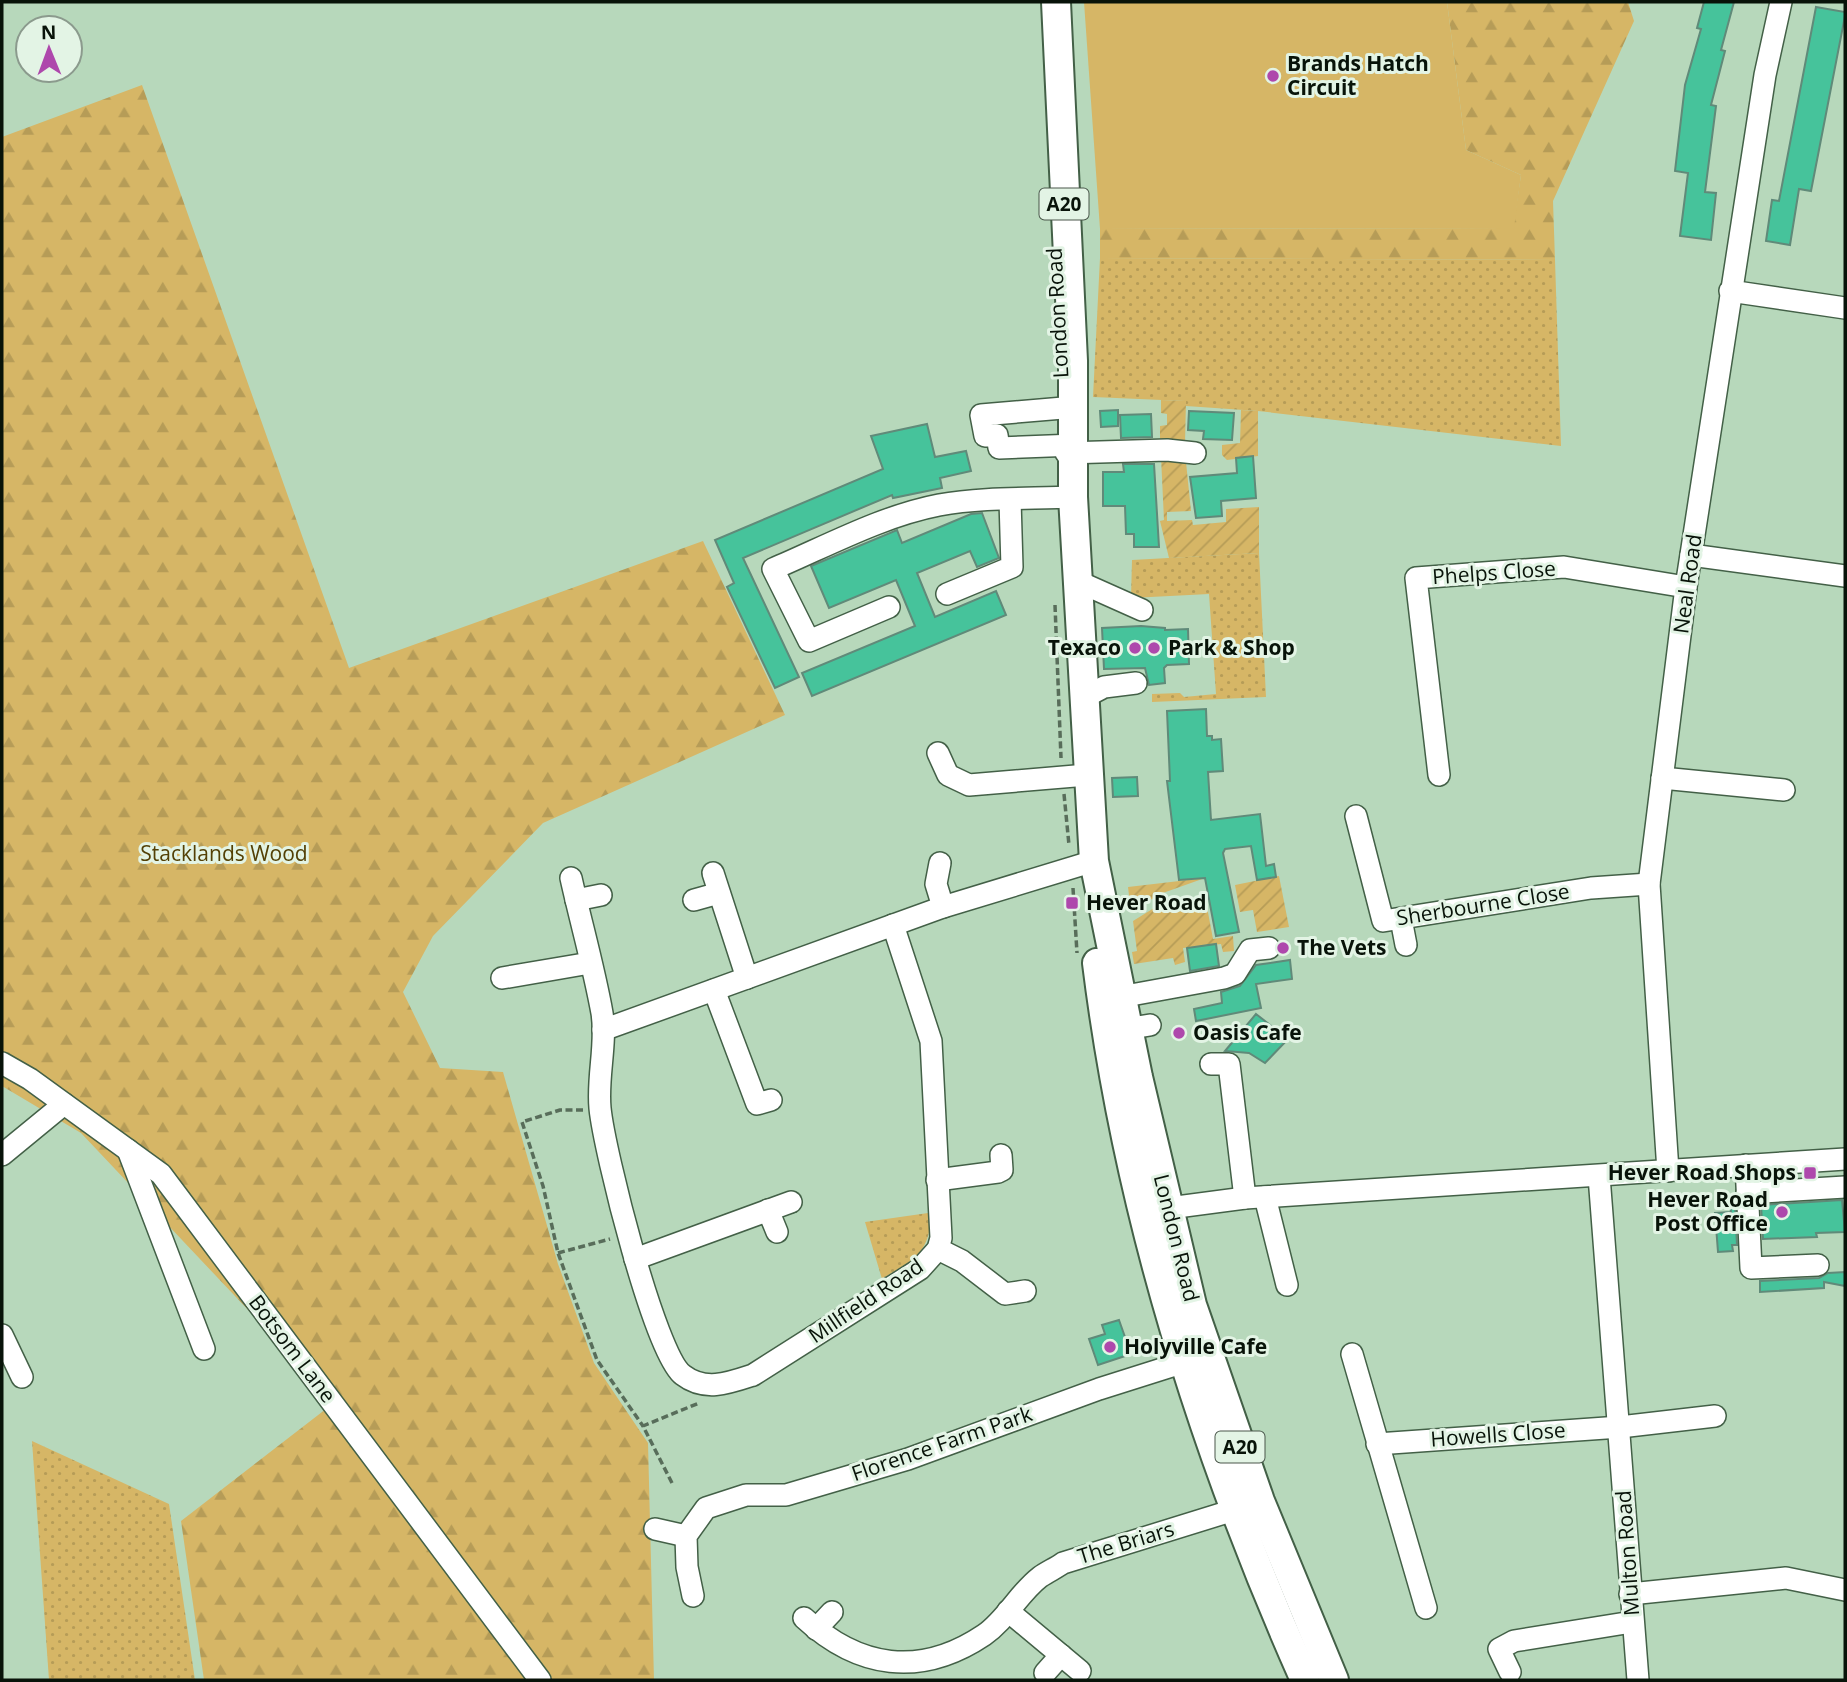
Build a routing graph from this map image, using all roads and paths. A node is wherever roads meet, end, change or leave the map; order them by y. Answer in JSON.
{"nodes":[{"id":1,"x":1043,"y":2,"type":"edge"},
{"id":2,"x":1056,"y":2,"type":"edge"},
{"id":3,"x":1780,"y":2,"type":"edge"},
{"id":4,"x":1730,"y":291,"type":"junction"},
{"id":5,"x":1845,"y":307,"type":"edge"},
{"id":6,"x":1069,"y":407,"type":"junction"},
{"id":7,"x":1070,"y":449,"type":"junction"},
{"id":8,"x":1195,"y":453,"type":"dead end"},
{"id":9,"x":1073,"y":497,"type":"junction"},
{"id":10,"x":1010,"y":500,"type":"junction"},
{"id":11,"x":1691,"y":555,"type":"junction"},
{"id":12,"x":1845,"y":576,"type":"edge"},
{"id":13,"x":1066,"y":587,"type":"junction"},
{"id":14,"x":1686,"y":587,"type":"junction"},
{"id":15,"x":947,"y":594,"type":"dead end"},
{"id":16,"x":889,"y":607,"type":"dead end"},
{"id":17,"x":1142,"y":610,"type":"dead end"},
{"id":18,"x":1136,"y":683,"type":"dead end"},
{"id":19,"x":1083,"y":698,"type":"junction"},
{"id":20,"x":937,"y":753,"type":"dead end"},
{"id":21,"x":1439,"y":775,"type":"dead end"},
{"id":22,"x":1074,"y":776,"type":"junction"},
{"id":23,"x":1662,"y":778,"type":"junction"},
{"id":24,"x":1784,"y":790,"type":"dead end"},
{"id":25,"x":1065,"y":805,"type":"dead end"},
{"id":26,"x":1356,"y":816,"type":"dead end"},
{"id":27,"x":1094,"y":861,"type":"junction"},
{"id":28,"x":940,"y":863,"type":"dead end"},
{"id":29,"x":571,"y":878,"type":"dead end"},
{"id":30,"x":1650,"y":884,"type":"junction"},
{"id":31,"x":601,"y":895,"type":"dead end"},
{"id":32,"x":576,"y":900,"type":"junction"},
{"id":33,"x":694,"y":900,"type":"dead end"},
{"id":34,"x":943,"y":906,"type":"junction"},
{"id":35,"x":1401,"y":919,"type":"junction"},
{"id":36,"x":893,"y":925,"type":"junction"},
{"id":37,"x":1406,"y":945,"type":"dead end"},
{"id":38,"x":1269,"y":948,"type":"dead end"},
{"id":39,"x":590,"y":962,"type":"junction"},
{"id":40,"x":502,"y":978,"type":"dead end"},
{"id":41,"x":747,"y":978,"type":"junction"},
{"id":42,"x":714,"y":990,"type":"junction"},
{"id":43,"x":1111,"y":999,"type":"junction"},
{"id":44,"x":603,"y":1030,"type":"junction"},
{"id":45,"x":2,"y":1063,"type":"edge"},
{"id":46,"x":1228,"y":1064,"type":"dead end"},
{"id":47,"x":771,"y":1100,"type":"dead end"},
{"id":48,"x":64,"y":1104,"type":"junction"},
{"id":49,"x":600,"y":1109,"type":"junction"},
{"id":50,"x":128,"y":1150,"type":"junction"},
{"id":51,"x":2,"y":1155,"type":"edge"},
{"id":52,"x":1001,"y":1155,"type":"dead end"},
{"id":53,"x":1845,"y":1159,"type":"edge"},
{"id":54,"x":1746,"y":1165,"type":"junction"},
{"id":55,"x":1668,"y":1171,"type":"junction"},
{"id":56,"x":1599,"y":1176,"type":"junction"},
{"id":57,"x":937,"y":1180,"type":"junction"},
{"id":58,"x":1845,"y":1188,"type":"edge"},
{"id":59,"x":1747,"y":1193,"type":"junction"},
{"id":60,"x":1255,"y":1198,"type":"junction"},
{"id":61,"x":791,"y":1202,"type":"dead end"},
{"id":62,"x":768,"y":1210,"type":"junction"},
{"id":63,"x":1155,"y":1210,"type":"junction"},
{"id":64,"x":777,"y":1232,"type":"dead end"},
{"id":65,"x":627,"y":1234,"type":"junction"},
{"id":66,"x":938,"y":1249,"type":"junction"},
{"id":67,"x":558,"y":1253,"type":"junction"},
{"id":68,"x":635,"y":1259,"type":"junction"},
{"id":69,"x":1818,"y":1265,"type":"dead end"},
{"id":70,"x":1287,"y":1285,"type":"dead end"},
{"id":71,"x":1025,"y":1291,"type":"dead end"},
{"id":72,"x":2,"y":1335,"type":"edge"},
{"id":73,"x":204,"y":1349,"type":"dead end"},
{"id":74,"x":1352,"y":1354,"type":"dead end"},
{"id":75,"x":1195,"y":1359,"type":"junction"},
{"id":76,"x":22,"y":1377,"type":"dead end"},
{"id":77,"x":723,"y":1385,"type":"junction"},
{"id":78,"x":1715,"y":1416,"type":"dead end"},
{"id":79,"x":643,"y":1426,"type":"junction"},
{"id":80,"x":1620,"y":1427,"type":"junction"},
{"id":81,"x":1377,"y":1444,"type":"junction"},
{"id":82,"x":671,"y":1483,"type":"dead end"},
{"id":83,"x":1247,"y":1506,"type":"junction"},
{"id":84,"x":655,"y":1529,"type":"dead end"},
{"id":85,"x":686,"y":1536,"type":"junction"},
{"id":86,"x":1845,"y":1590,"type":"edge"},
{"id":87,"x":1630,"y":1594,"type":"junction"},
{"id":88,"x":693,"y":1596,"type":"dead end"},
{"id":89,"x":1426,"y":1608,"type":"dead end"},
{"id":90,"x":1008,"y":1611,"type":"junction"},
{"id":91,"x":832,"y":1612,"type":"dead end"},
{"id":92,"x":1632,"y":1622,"type":"junction"},
{"id":93,"x":1061,"y":1655,"type":"junction"},
{"id":94,"x":1080,"y":1671,"type":"dead end"},
{"id":95,"x":915,"y":1672,"type":"edge"},
{"id":96,"x":1510,"y":1672,"type":"dead end"},
{"id":97,"x":1045,"y":1673,"type":"dead end"},
{"id":98,"x":540,"y":1680,"type":"edge"},
{"id":99,"x":1305,"y":1680,"type":"edge"},
{"id":100,"x":1334,"y":1680,"type":"edge"},
{"id":101,"x":1639,"y":1680,"type":"edge"}],
"edges":[{"from":1,"to":6,"type":"main road","name":"London Road","number":"A20"},
{"from":2,"to":6,"type":"main road","name":"London Road","number":"A20"},
{"from":3,"to":4,"type":"street","name":"Neal Road"},
{"from":4,"to":5,"type":"street"},
{"from":4,"to":11,"type":"street","name":"Neal Road"},
{"from":6,"to":7,"type":"main road","name":"London Road","number":"A20"},
{"from":6,"to":7,"type":"street"},
{"from":7,"to":8,"type":"street"},
{"from":7,"to":9,"type":"main road","name":"London Road","number":"A20"},
{"from":9,"to":10,"type":"street"},
{"from":9,"to":13,"type":"main road","name":"London Road","number":"A20"},
{"from":10,"to":15,"type":"street"},
{"from":10,"to":16,"type":"street"},
{"from":11,"to":12,"type":"street"},
{"from":11,"to":14,"type":"street","name":"Neal Road"},
{"from":13,"to":17,"type":"street"},
{"from":13,"to":19,"type":"main road","name":"London Road","number":"A20"},
{"from":13,"to":22,"type":"path"},
{"from":14,"to":21,"type":"street","name":"Phelps Close"},
{"from":14,"to":23,"type":"street","name":"Neal Road"},
{"from":18,"to":19,"type":"street"},
{"from":19,"to":22,"type":"main road","name":"London Road","number":"A20"},
{"from":20,"to":22,"type":"street"},
{"from":22,"to":25,"type":"path"},
{"from":22,"to":27,"type":"main road","name":"London Road","number":"A20"},
{"from":23,"to":24,"type":"street"},
{"from":23,"to":30,"type":"street","name":"Neal Road"},
{"from":26,"to":35,"type":"street","name":"Sherbourne Close"},
{"from":27,"to":34,"type":"street"},
{"from":27,"to":43,"type":"main road","name":"London Road","number":"A20"},
{"from":28,"to":34,"type":"street"},
{"from":29,"to":32,"type":"street"},
{"from":30,"to":35,"type":"street","name":"Sherbourne Close"},
{"from":30,"to":55,"type":"street","name":"Neal Road"},
{"from":31,"to":32,"type":"street"},
{"from":32,"to":39,"type":"street"},
{"from":33,"to":41,"type":"street"},
{"from":34,"to":36,"type":"street"},
{"from":35,"to":37,"type":"street"},
{"from":36,"to":41,"type":"street"},
{"from":36,"to":57,"type":"street","name":"Millfield Road"},
{"from":38,"to":43,"type":"street"},
{"from":39,"to":40,"type":"street"},
{"from":39,"to":44,"type":"street"},
{"from":41,"to":42,"type":"street"},
{"from":42,"to":44,"type":"street"},
{"from":42,"to":47,"type":"street"},
{"from":43,"to":63,"type":"main road","name":"London Road","number":"A20"},
{"from":44,"to":49,"type":"street"},
{"from":45,"to":48,"type":"street","name":"Botsom Lane"},
{"from":46,"to":60,"type":"street"},
{"from":48,"to":50,"type":"street","name":"Botsom Lane"},
{"from":48,"to":51,"type":"street"},
{"from":49,"to":65,"type":"street"},
{"from":49,"to":67,"type":"path"},
{"from":50,"to":73,"type":"street"},
{"from":50,"to":98,"type":"street","name":"Botsom Lane"},
{"from":52,"to":57,"type":"street"},
{"from":53,"to":54,"type":"street"},
{"from":54,"to":55,"type":"street"},
{"from":54,"to":59,"type":"street"},
{"from":55,"to":56,"type":"street"},
{"from":56,"to":60,"type":"street"},
{"from":56,"to":80,"type":"street","name":"Multon Road"},
{"from":57,"to":66,"type":"street","name":"Millfield Road"},
{"from":58,"to":59,"type":"street"},
{"from":59,"to":69,"type":"street"},
{"from":60,"to":63,"type":"street"},
{"from":60,"to":70,"type":"street"},
{"from":61,"to":62,"type":"street"},
{"from":62,"to":64,"type":"street"},
{"from":62,"to":68,"type":"street"},
{"from":63,"to":75,"type":"main road","name":"London Road","number":"A20"},
{"from":65,"to":67,"type":"path"},
{"from":65,"to":68,"type":"street"},
{"from":66,"to":71,"type":"street"},
{"from":66,"to":77,"type":"street","name":"Millfield Road"},
{"from":67,"to":79,"type":"path"},
{"from":68,"to":77,"type":"street"},
{"from":72,"to":76,"type":"street"},
{"from":74,"to":81,"type":"street"},
{"from":75,"to":83,"type":"main road","name":"London Road","number":"A20"},
{"from":75,"to":85,"type":"street","name":"Florence Farm Park"},
{"from":77,"to":79,"type":"path"},
{"from":78,"to":80,"type":"street"},
{"from":79,"to":82,"type":"path"},
{"from":80,"to":81,"type":"street","name":"Howells Close"},
{"from":80,"to":87,"type":"street","name":"Multon Road"},
{"from":81,"to":89,"type":"street"},
{"from":83,"to":90,"type":"street","name":"The Briars"},
{"from":83,"to":99,"type":"main road","name":"London Road","number":"A20"},
{"from":83,"to":100,"type":"main road","name":"London Road","number":"A20"},
{"from":84,"to":85,"type":"street"},
{"from":85,"to":88,"type":"street"},
{"from":86,"to":87,"type":"street"},
{"from":87,"to":92,"type":"street","name":"Multon Road"},
{"from":90,"to":93,"type":"street"},
{"from":90,"to":95,"type":"street","name":"The Briars"},
{"from":91,"to":95,"type":"street","name":"The Briars"},
{"from":92,"to":96,"type":"street"},
{"from":92,"to":101,"type":"street","name":"Multon Road"},
{"from":93,"to":94,"type":"street"},
{"from":93,"to":97,"type":"street"}]}
